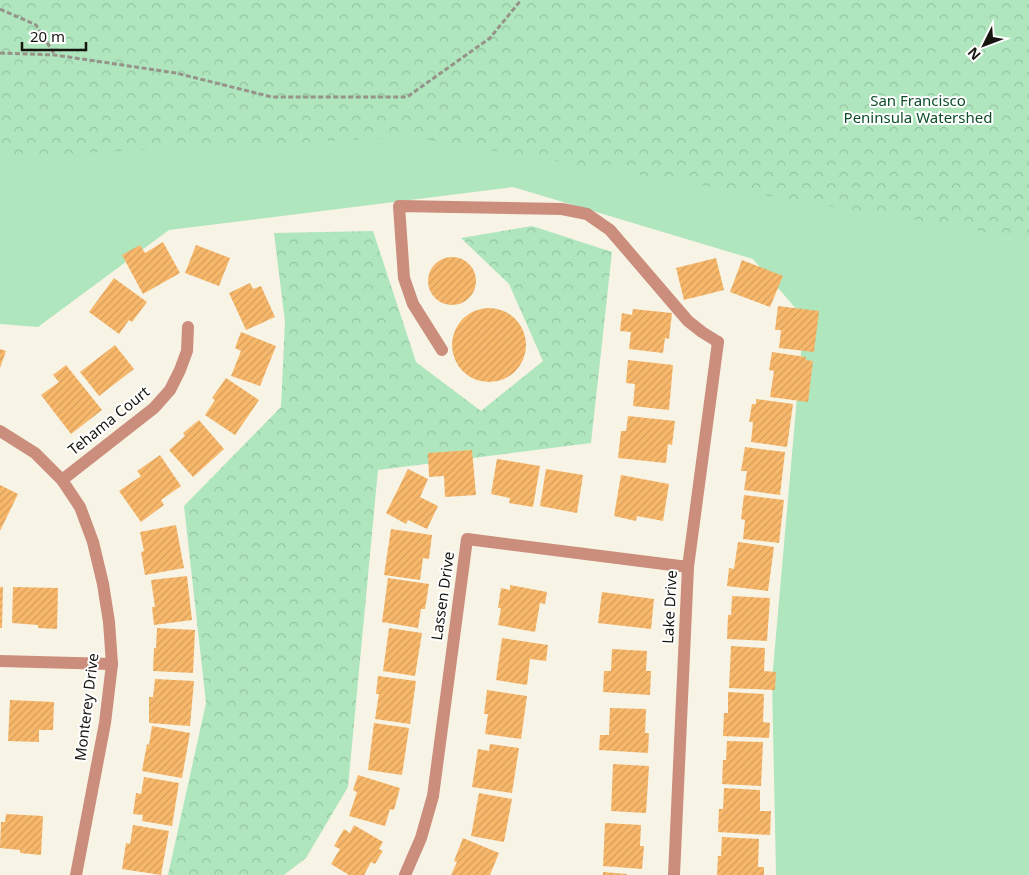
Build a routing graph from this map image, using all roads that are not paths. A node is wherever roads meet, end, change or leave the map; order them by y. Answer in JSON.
{"nodes":[{"id":1,"x":188,"y":327,"type":"dead end"},
{"id":2,"x":442,"y":350,"type":"dead end"},
{"id":3,"x":0,"y":431,"type":"edge"},
{"id":4,"x":62,"y":480,"type":"junction"},
{"id":5,"x":688,"y":568,"type":"junction"},
{"id":6,"x":0,"y":662,"type":"edge"},
{"id":7,"x":112,"y":664,"type":"junction"},
{"id":8,"x":76,"y":875,"type":"edge"},
{"id":9,"x":405,"y":875,"type":"edge"},
{"id":10,"x":674,"y":875,"type":"edge"}],
"edges":[{"from":1,"to":4,"type":"street","name":"Tehama Court"},
{"from":2,"to":5,"type":"street","name":"Lake Drive"},
{"from":3,"to":4,"type":"street","name":"Monterey Drive"},
{"from":4,"to":7,"type":"street","name":"Monterey Drive"},
{"from":5,"to":9,"type":"street","name":"Lassen Drive"},
{"from":5,"to":10,"type":"street","name":"Lake Drive"},
{"from":6,"to":7,"type":"street"},
{"from":7,"to":8,"type":"street","name":"Monterey Drive"}]}
